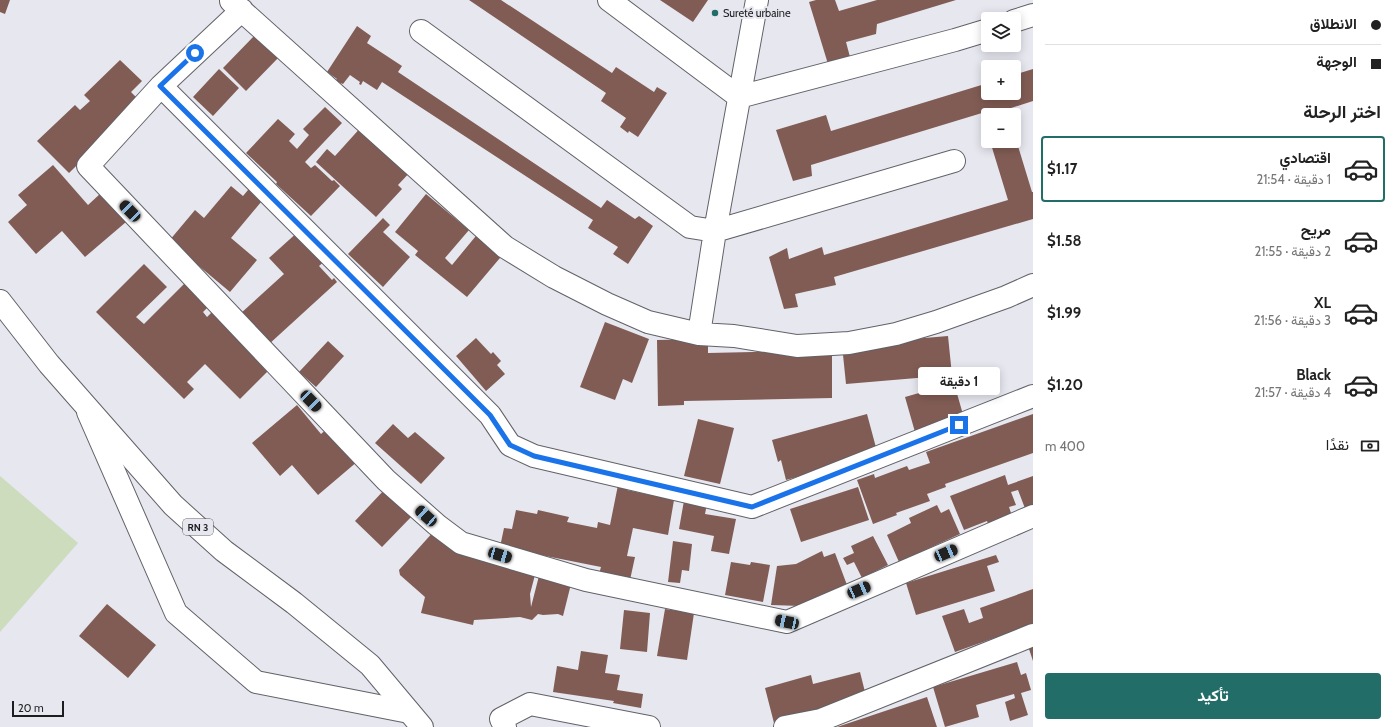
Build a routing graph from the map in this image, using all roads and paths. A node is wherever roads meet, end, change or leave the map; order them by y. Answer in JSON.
{"nodes":[{"id":1,"x":609,"y":0,"type":"edge"},
{"id":2,"x":757,"y":0,"type":"edge"},
{"id":3,"x":236,"y":5,"type":"edge"},
{"id":4,"x":1033,"y":16,"type":"edge"},
{"id":5,"x":1021,"y":19,"type":"edge"},
{"id":6,"x":421,"y":31,"type":"dead end"},
{"id":7,"x":981,"y":32,"type":"edge"},
{"id":8,"x":160,"y":86,"type":"junction"},
{"id":9,"x":739,"y":97,"type":"junction"},
{"id":10,"x":954,"y":161,"type":"dead end"},
{"id":11,"x":715,"y":231,"type":"junction"},
{"id":12,"x":1033,"y":285,"type":"edge"},
{"id":13,"x":0,"y":301,"type":"edge"},
{"id":14,"x":699,"y":334,"type":"junction"},
{"id":15,"x":1033,"y":396,"type":"edge"},
{"id":16,"x":85,"y":405,"type":"junction"},
{"id":17,"x":1033,"y":516,"type":"edge"},
{"id":18,"x":1033,"y":635,"type":"edge"},
{"id":19,"x":416,"y":719,"type":"edge"},
{"id":20,"x":505,"y":727,"type":"edge"},
{"id":21,"x":649,"y":727,"type":"edge"},
{"id":22,"x":785,"y":727,"type":"edge"}],
"edges":[{"from":1,"to":9,"type":"street"},
{"from":2,"to":9,"type":"street"},
{"from":3,"to":8,"type":"street"},
{"from":3,"to":14,"type":"street"},
{"from":4,"to":5,"type":"street"},
{"from":6,"to":11,"type":"street"},
{"from":7,"to":9,"type":"street"},
{"from":8,"to":15,"type":"street"},
{"from":8,"to":17,"type":"street"},
{"from":9,"to":11,"type":"street"},
{"from":10,"to":11,"type":"street"},
{"from":11,"to":14,"type":"street"},
{"from":12,"to":14,"type":"street"},
{"from":13,"to":16,"type":"street","number":"RN 3"},
{"from":16,"to":19,"type":"street","number":"RN 3"},
{"from":16,"to":19,"type":"street"},
{"from":18,"to":22,"type":"street"},
{"from":20,"to":21,"type":"street"}]}
